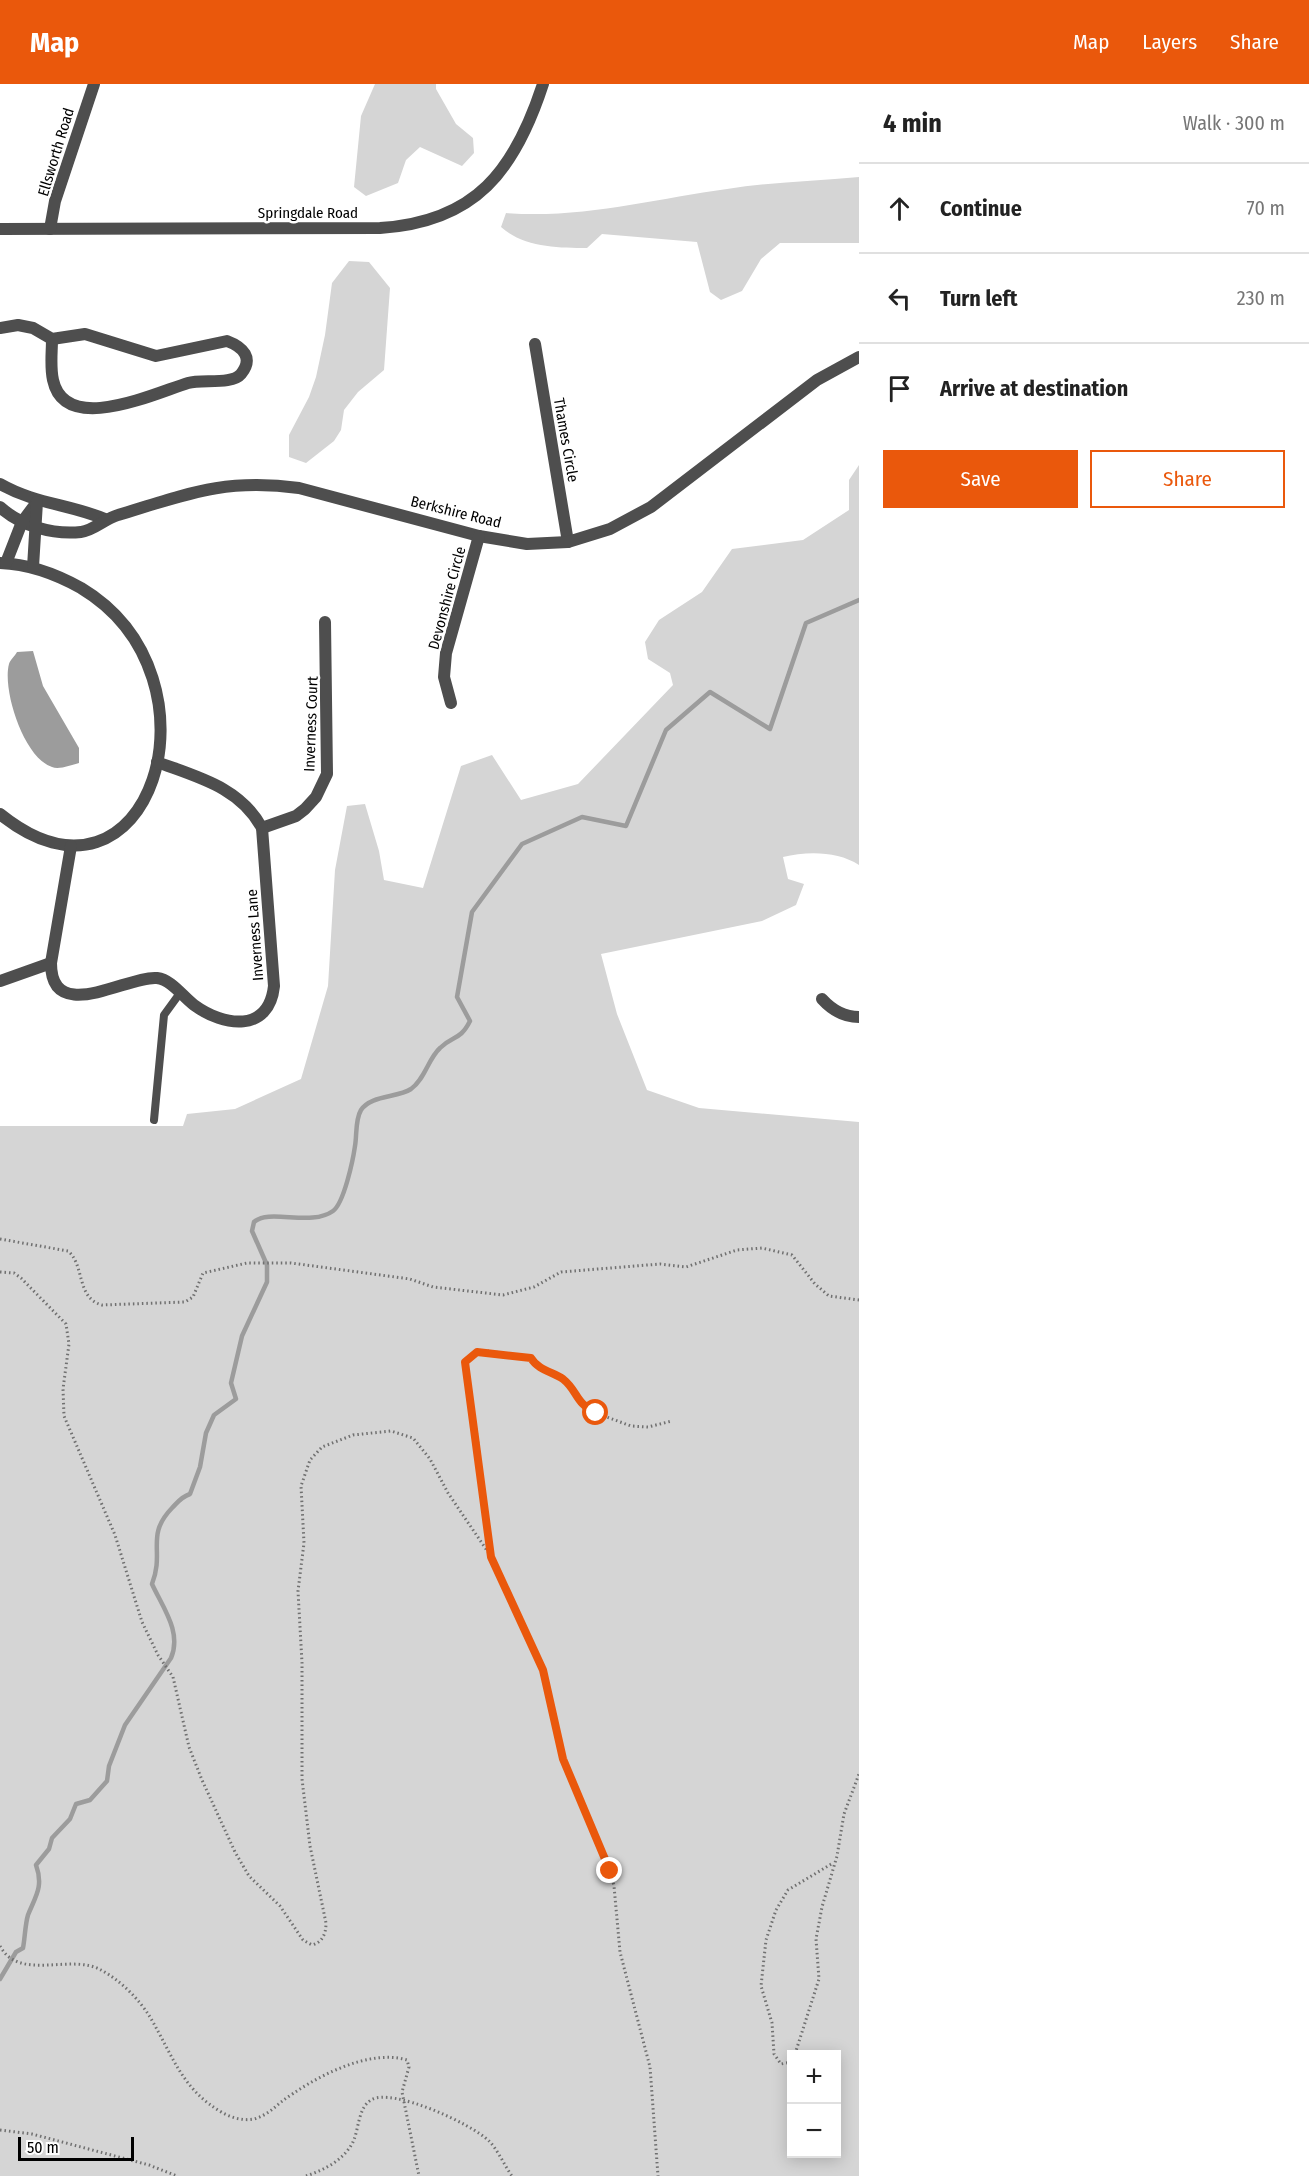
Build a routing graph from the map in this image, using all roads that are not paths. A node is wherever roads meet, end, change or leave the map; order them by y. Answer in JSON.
{"nodes":[{"id":1,"x":94,"y":84,"type":"edge"},
{"id":2,"x":543,"y":84,"type":"edge"},
{"id":3,"x":0,"y":229,"type":"edge"},
{"id":4,"x":50,"y":229,"type":"junction"},
{"id":5,"x":0,"y":328,"type":"edge"},
{"id":6,"x":52,"y":339,"type":"junction"},
{"id":7,"x":535,"y":344,"type":"dead end"},
{"id":8,"x":859,"y":357,"type":"edge"},
{"id":9,"x":0,"y":484,"type":"edge"},
{"id":10,"x":37,"y":501,"type":"junction"},
{"id":11,"x":0,"y":507,"type":"edge"},
{"id":12,"x":105,"y":519,"type":"junction"},
{"id":13,"x":22,"y":522,"type":"junction"},
{"id":14,"x":37,"y":527,"type":"junction"},
{"id":15,"x":478,"y":536,"type":"junction"},
{"id":16,"x":568,"y":542,"type":"junction"},
{"id":17,"x":3,"y":563,"type":"edge"},
{"id":18,"x":33,"y":567,"type":"junction"},
{"id":19,"x":325,"y":622,"type":"dead end"},
{"id":20,"x":451,"y":704,"type":"dead end"},
{"id":21,"x":157,"y":762,"type":"junction"},
{"id":22,"x":0,"y":814,"type":"edge"},
{"id":23,"x":262,"y":828,"type":"junction"},
{"id":24,"x":71,"y":846,"type":"junction"},
{"id":25,"x":51,"y":963,"type":"junction"},
{"id":26,"x":0,"y":981,"type":"edge"},
{"id":27,"x":180,"y":993,"type":"junction"},
{"id":28,"x":822,"y":999,"type":"dead end"},
{"id":29,"x":859,"y":1017,"type":"edge"},
{"id":30,"x":154,"y":1120,"type":"dead end"}],
"edges":[{"from":1,"to":4,"type":"street","name":"Ellsworth Road"},
{"from":2,"to":4,"type":"street","name":"Springdale Road"},
{"from":3,"to":4,"type":"street","name":"Springdale Road"},
{"from":5,"to":6,"type":"street"},
{"from":6,"to":6,"type":"street"},
{"from":7,"to":16,"type":"street","name":"Thames Circle"},
{"from":8,"to":16,"type":"street","name":"Berkshire Road"},
{"from":9,"to":10,"type":"street"},
{"from":10,"to":12,"type":"street"},
{"from":10,"to":13,"type":"street"},
{"from":10,"to":14,"type":"street"},
{"from":11,"to":13,"type":"street","name":"Berkshire Road"},
{"from":12,"to":14,"type":"street","name":"Berkshire Road"},
{"from":12,"to":15,"type":"street","name":"Berkshire Road"},
{"from":13,"to":14,"type":"street","name":"Berkshire Road"},
{"from":13,"to":17,"type":"street"},
{"from":14,"to":18,"type":"street"},
{"from":15,"to":16,"type":"street","name":"Berkshire Road"},
{"from":15,"to":20,"type":"street","name":"Devonshire Circle"},
{"from":17,"to":18,"type":"street"},
{"from":18,"to":21,"type":"street"},
{"from":19,"to":23,"type":"street","name":"Inverness Court"},
{"from":21,"to":23,"type":"street"},
{"from":21,"to":24,"type":"street"},
{"from":22,"to":24,"type":"street"},
{"from":23,"to":27,"type":"street","name":"Inverness Lane"},
{"from":24,"to":25,"type":"street"},
{"from":25,"to":26,"type":"street"},
{"from":25,"to":27,"type":"street","name":"Inverness Lane"},
{"from":27,"to":30,"type":"lane"},
{"from":28,"to":29,"type":"street"}]}
